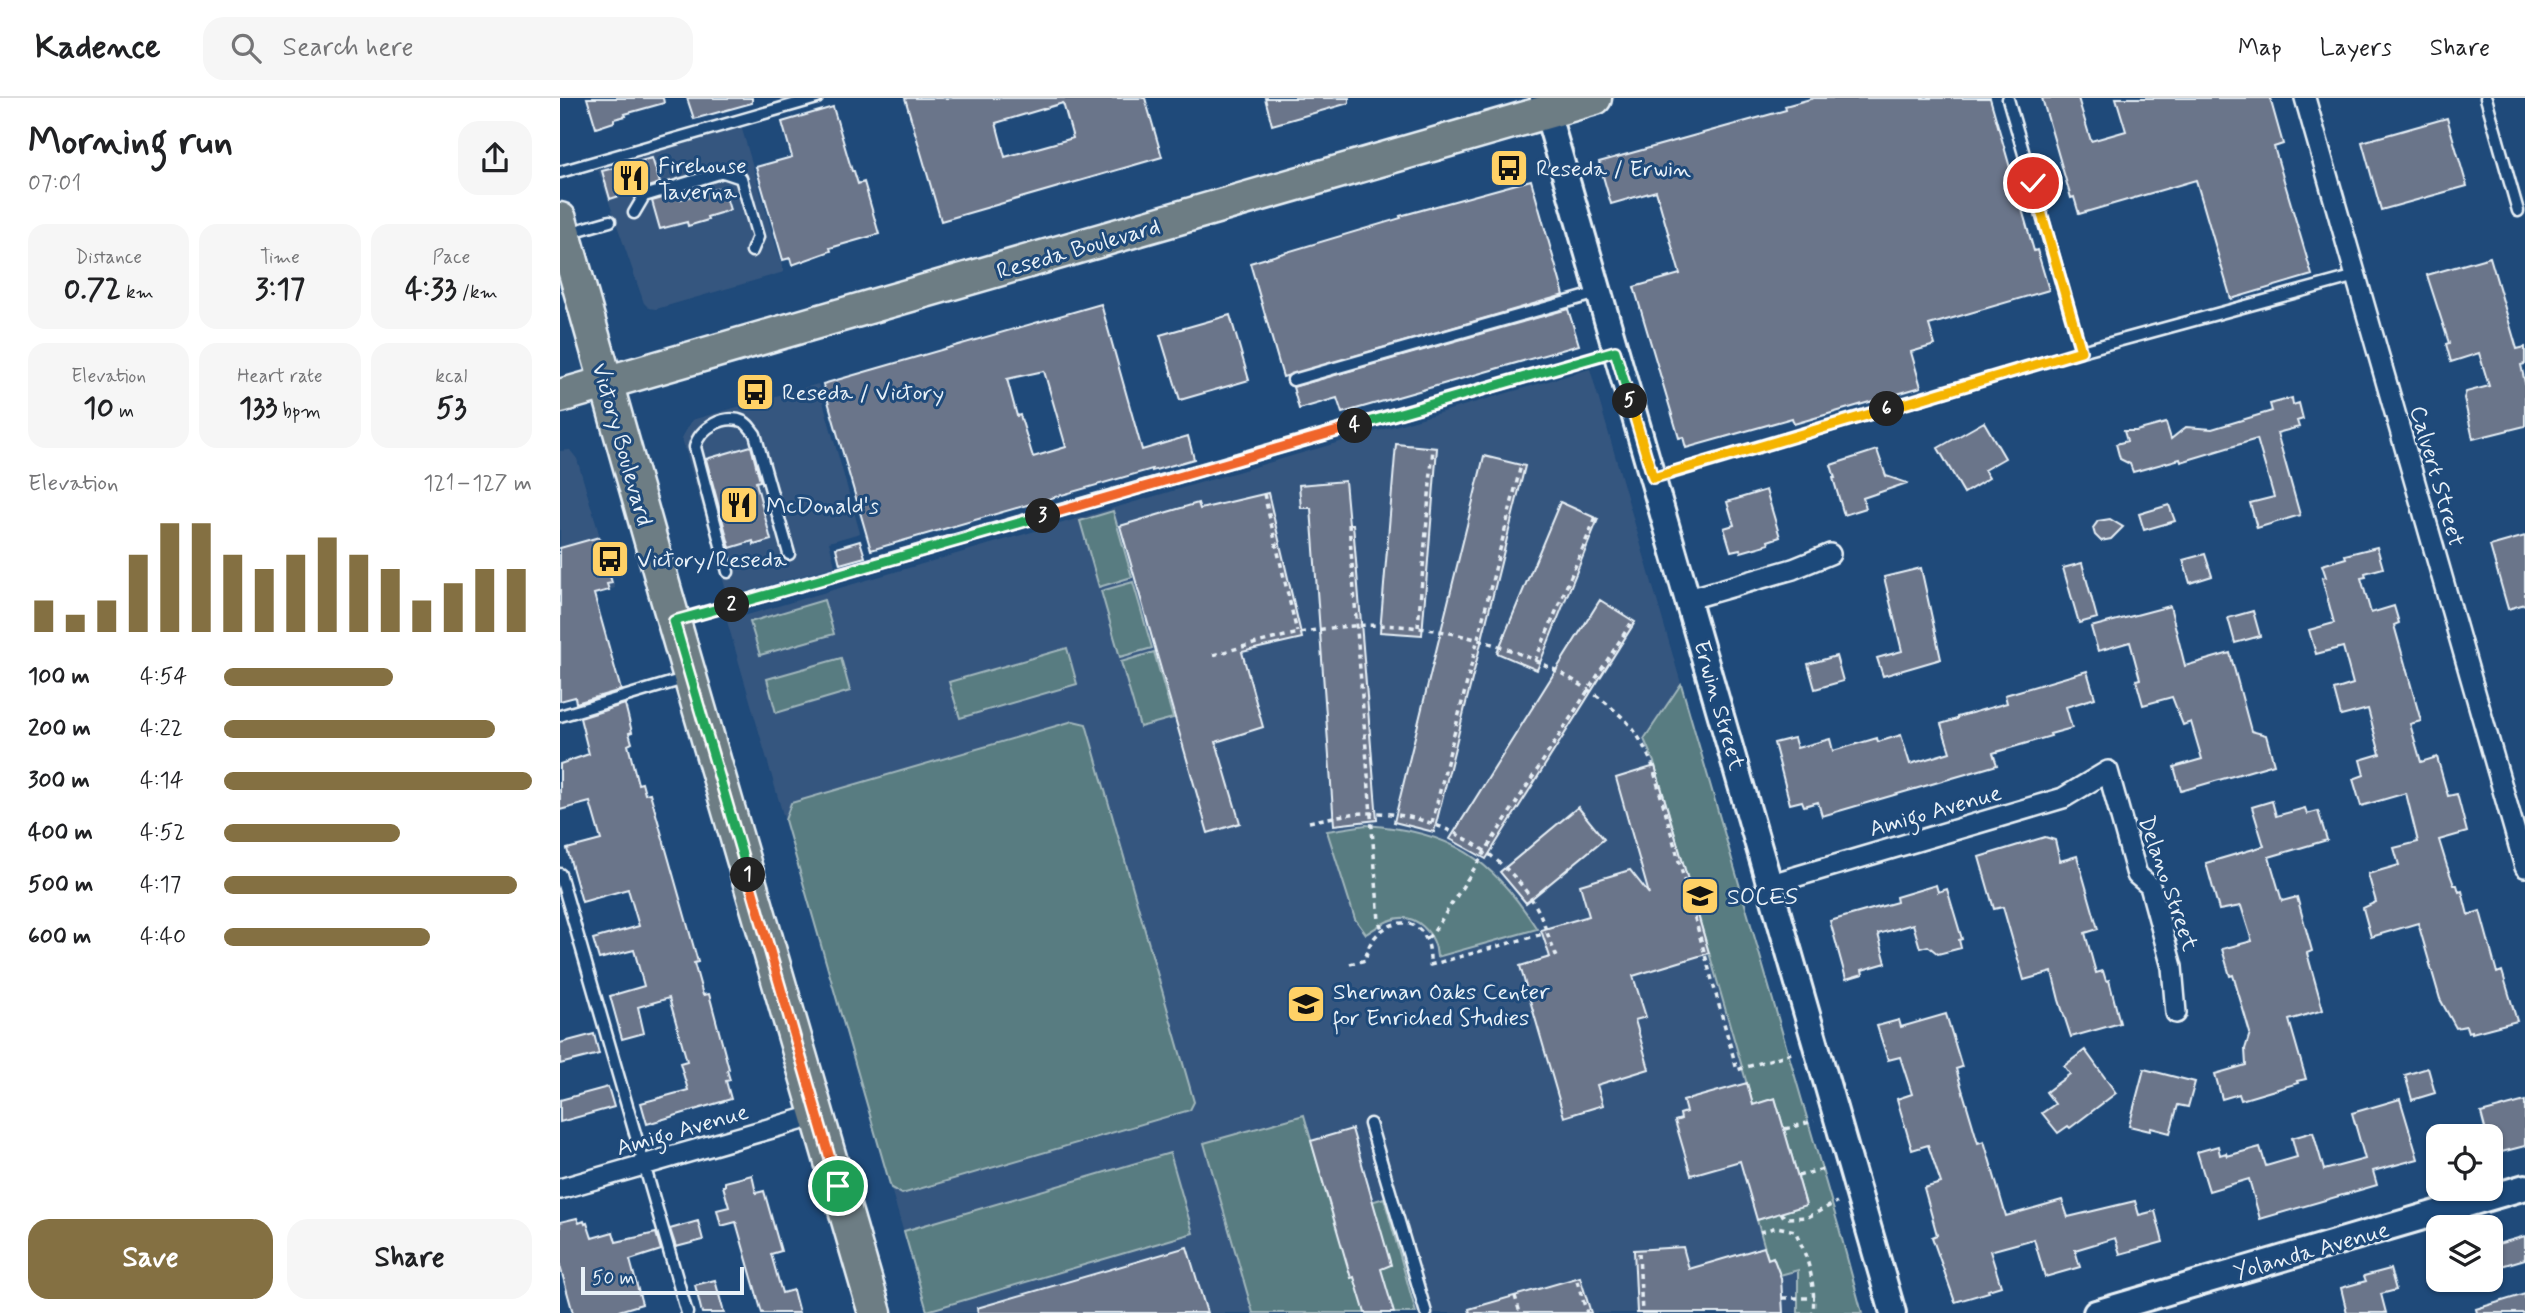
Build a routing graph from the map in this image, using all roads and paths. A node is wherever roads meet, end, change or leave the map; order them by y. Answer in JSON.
{"nodes":[{"id":1,"x":817,"y":98,"type":"edge"},
{"id":2,"x":1595,"y":98,"type":"edge"},
{"id":3,"x":2305,"y":98,"type":"edge"},
{"id":4,"x":2486,"y":98,"type":"edge"},
{"id":5,"x":2008,"y":99,"type":"edge"},
{"id":6,"x":1546,"y":105,"type":"edge"},
{"id":7,"x":560,"y":172,"type":"edge"},
{"id":8,"x":2518,"y":211,"type":"dead end"},
{"id":9,"x":634,"y":213,"type":"dead end"},
{"id":10,"x":610,"y":221,"type":"dead end"},
{"id":11,"x":562,"y":227,"type":"edge"},
{"id":12,"x":752,"y":251,"type":"dead end"},
{"id":13,"x":2356,"y":276,"type":"junction"},
{"id":14,"x":1599,"y":293,"type":"junction"},
{"id":15,"x":1615,"y":351,"type":"junction"},
{"id":16,"x":2081,"y":351,"type":"junction"},
{"id":17,"x":1293,"y":380,"type":"dead end"},
{"id":18,"x":606,"y":383,"type":"junction"},
{"id":19,"x":560,"y":396,"type":"edge"},
{"id":20,"x":1433,"y":448,"type":"dead end"},
{"id":21,"x":1521,"y":465,"type":"dead end"},
{"id":22,"x":1653,"y":478,"type":"junction"},
{"id":23,"x":1264,"y":494,"type":"dead end"},
{"id":24,"x":1596,"y":517,"type":"dead end"},
{"id":25,"x":1349,"y":524,"type":"dead end"},
{"id":26,"x":789,"y":554,"type":"dead end"},
{"id":27,"x":1830,"y":554,"type":"dead end"},
{"id":28,"x":727,"y":572,"type":"dead end"},
{"id":29,"x":1689,"y":599,"type":"junction"},
{"id":30,"x":1633,"y":620,"type":"dead end"},
{"id":31,"x":674,"y":621,"type":"junction"},
{"id":32,"x":1356,"y":625,"type":"junction"},
{"id":33,"x":1418,"y":627,"type":"junction"},
{"id":34,"x":1297,"y":632,"type":"junction"},
{"id":35,"x":1477,"y":640,"type":"junction"},
{"id":36,"x":1213,"y":655,"type":"dead end"},
{"id":37,"x":1535,"y":661,"type":"junction"},
{"id":38,"x":691,"y":677,"type":"junction"},
{"id":39,"x":1587,"y":691,"type":"junction"},
{"id":40,"x":560,"y":716,"type":"edge"},
{"id":41,"x":2108,"y":771,"type":"joint"},
{"id":42,"x":1371,"y":813,"type":"junction"},
{"id":43,"x":1309,"y":822,"type":"dead end"},
{"id":44,"x":1432,"y":823,"type":"junction"},
{"id":45,"x":1484,"y":853,"type":"junction"},
{"id":46,"x":2525,"y":867,"type":"edge"},
{"id":47,"x":560,"y":874,"type":"edge"},
{"id":48,"x":1771,"y":884,"type":"junction"},
{"id":49,"x":1382,"y":929,"type":"junction"},
{"id":50,"x":1546,"y":933,"type":"junction"},
{"id":51,"x":1427,"y":939,"type":"junction"},
{"id":52,"x":1558,"y":959,"type":"dead end"},
{"id":53,"x":1350,"y":964,"type":"dead end"},
{"id":54,"x":2176,"y":1013,"type":"dead end"},
{"id":55,"x":1795,"y":1052,"type":"dead end"},
{"id":56,"x":817,"y":1115,"type":"junction"},
{"id":57,"x":1814,"y":1121,"type":"dead end"},
{"id":58,"x":1370,"y":1124,"type":"dead end"},
{"id":59,"x":1784,"y":1129,"type":"dead end"},
{"id":60,"x":645,"y":1165,"type":"junction"},
{"id":61,"x":1827,"y":1168,"type":"dead end"},
{"id":62,"x":1798,"y":1176,"type":"dead end"},
{"id":63,"x":2525,"y":1187,"type":"edge"},
{"id":64,"x":560,"y":1189,"type":"edge"},
{"id":65,"x":1837,"y":1202,"type":"dead end"},
{"id":66,"x":1780,"y":1213,"type":"dead end"},
{"id":67,"x":1760,"y":1232,"type":"dead end"},
{"id":68,"x":1639,"y":1253,"type":"dead end"},
{"id":69,"x":1577,"y":1281,"type":"dead end"},
{"id":70,"x":1516,"y":1296,"type":"dead end"},
{"id":71,"x":1783,"y":1298,"type":"dead end"},
{"id":72,"x":1815,"y":1298,"type":"junction"},
{"id":73,"x":687,"y":1313,"type":"edge"},
{"id":74,"x":875,"y":1313,"type":"edge"},
{"id":75,"x":1426,"y":1313,"type":"edge"},
{"id":76,"x":1520,"y":1313,"type":"edge"},
{"id":77,"x":1587,"y":1313,"type":"edge"},
{"id":78,"x":1642,"y":1313,"type":"edge"},
{"id":79,"x":1813,"y":1313,"type":"edge"},
{"id":80,"x":1893,"y":1313,"type":"edge"},
{"id":81,"x":2096,"y":1313,"type":"edge"}],
"edges":[{"from":1,"to":7,"type":"lane"},
{"from":2,"to":6,"type":"main road","name":"Reseda Boulevard"},
{"from":3,"to":13,"type":"street","name":"Calvert Street"},
{"from":4,"to":8,"type":"lane"},
{"from":5,"to":16,"type":"lane"},
{"from":6,"to":14,"type":"street","name":"Erwin Street"},
{"from":6,"to":18,"type":"main road","name":"Reseda Boulevard"},
{"from":9,"to":12,"type":"lane"},
{"from":10,"to":11,"type":"lane"},
{"from":11,"to":18,"type":"main road","name":"Victory Boulevard"},
{"from":13,"to":16,"type":"lane"},
{"from":13,"to":46,"type":"street","name":"Calvert Street"},
{"from":14,"to":15,"type":"street","name":"Erwin Street"},
{"from":14,"to":17,"type":"lane"},
{"from":15,"to":22,"type":"street","name":"Erwin Street"},
{"from":15,"to":31,"type":"lane"},
{"from":16,"to":22,"type":"lane"},
{"from":18,"to":19,"type":"main road","name":"Reseda Boulevard"},
{"from":18,"to":31,"type":"main road","name":"Victory Boulevard"},
{"from":20,"to":33,"type":"path"},
{"from":21,"to":35,"type":"path"},
{"from":22,"to":29,"type":"street","name":"Erwin Street"},
{"from":23,"to":34,"type":"path"},
{"from":24,"to":37,"type":"path"},
{"from":25,"to":32,"type":"path"},
{"from":26,"to":28,"type":"lane"},
{"from":27,"to":29,"type":"street"},
{"from":29,"to":48,"type":"street","name":"Erwin Street"},
{"from":30,"to":39,"type":"path"},
{"from":31,"to":38,"type":"main road","name":"Victory Boulevard"},
{"from":32,"to":33,"type":"path"},
{"from":32,"to":34,"type":"path"},
{"from":32,"to":42,"type":"path"},
{"from":33,"to":35,"type":"path"},
{"from":34,"to":36,"type":"path"},
{"from":35,"to":37,"type":"path"},
{"from":35,"to":44,"type":"path"},
{"from":37,"to":39,"type":"path"},
{"from":38,"to":40,"type":"lane"},
{"from":38,"to":56,"type":"main road","name":"Victory Boulevard"},
{"from":39,"to":45,"type":"path"},
{"from":39,"to":55,"type":"path"},
{"from":41,"to":48,"type":"street","name":"Amigo Avenue"},
{"from":41,"to":54,"type":"street","name":"Delano Street"},
{"from":42,"to":43,"type":"path"},
{"from":42,"to":44,"type":"path"},
{"from":42,"to":49,"type":"path"},
{"from":44,"to":45,"type":"path"},
{"from":45,"to":50,"type":"path"},
{"from":45,"to":51,"type":"path"},
{"from":47,"to":60,"type":"lane"},
{"from":48,"to":80,"type":"street","name":"Erwin Street"},
{"from":49,"to":51,"type":"path"},
{"from":49,"to":53,"type":"path"},
{"from":50,"to":51,"type":"path"},
{"from":50,"to":52,"type":"path"},
{"from":56,"to":60,"type":"street","name":"Amigo Avenue"},
{"from":56,"to":74,"type":"main road","name":"Victory Boulevard"},
{"from":57,"to":59,"type":"path"},
{"from":58,"to":75,"type":"lane"},
{"from":60,"to":64,"type":"street","name":"Amigo Avenue"},
{"from":60,"to":73,"type":"lane"},
{"from":61,"to":62,"type":"path"},
{"from":63,"to":81,"type":"street","name":"Yolanda Avenue"},
{"from":65,"to":66,"type":"path"},
{"from":67,"to":72,"type":"path"},
{"from":68,"to":78,"type":"path"},
{"from":69,"to":77,"type":"path"},
{"from":70,"to":76,"type":"path"},
{"from":71,"to":72,"type":"path"},
{"from":72,"to":79,"type":"path"}]}
